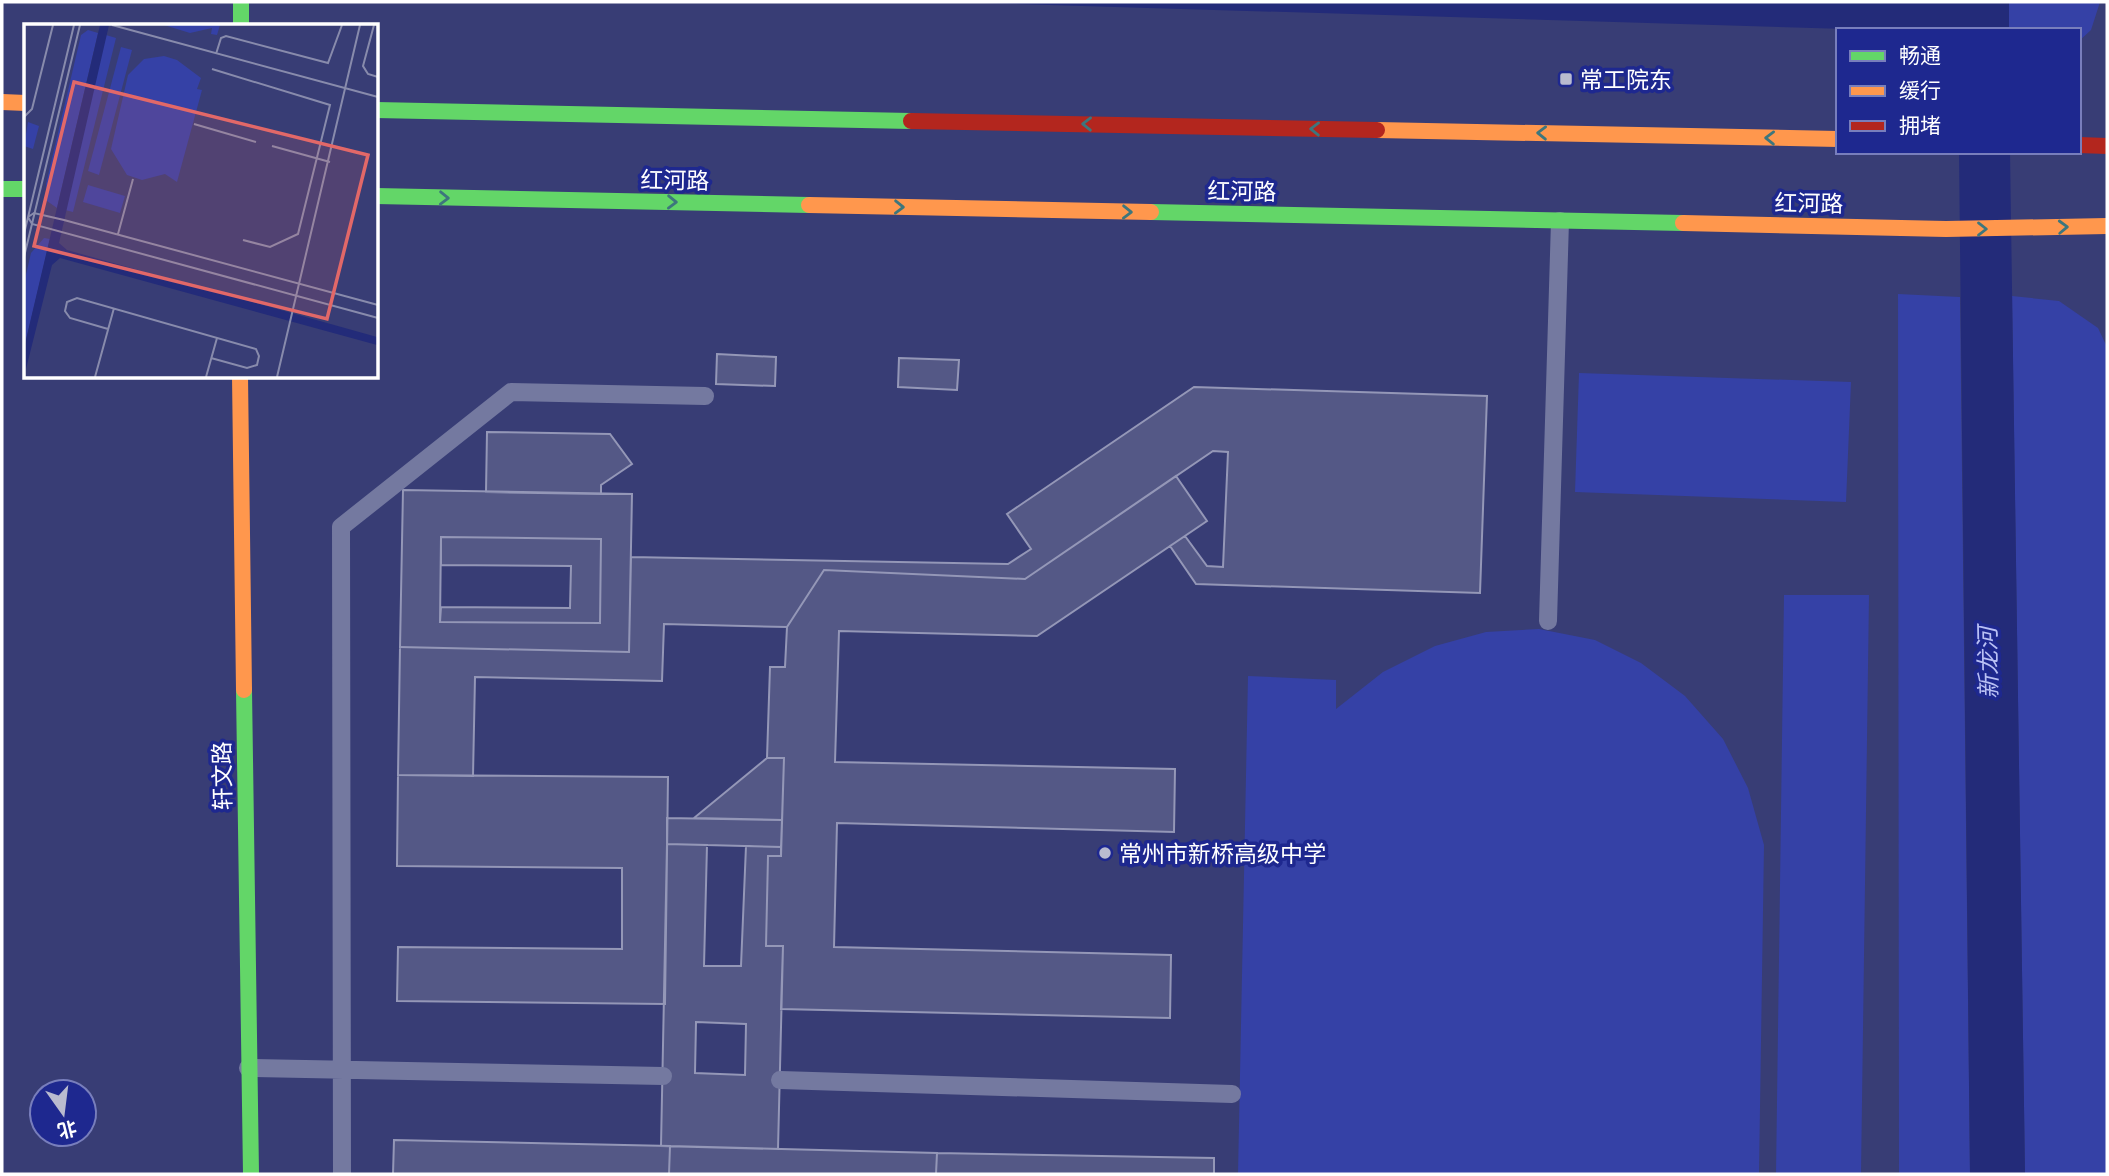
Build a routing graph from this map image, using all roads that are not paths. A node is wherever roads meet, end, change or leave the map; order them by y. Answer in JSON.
{"nodes":[{"id":1,"x":2,"y":102,"type":"edge"},
{"id":2,"x":24,"y":103,"type":"edge"},
{"id":3,"x":378,"y":110,"type":"edge"},
{"id":4,"x":1836,"y":139,"type":"edge"},
{"id":5,"x":2081,"y":145,"type":"edge"},
{"id":6,"x":2107,"y":146,"type":"edge"},
{"id":7,"x":2,"y":189,"type":"edge"},
{"id":8,"x":24,"y":189,"type":"edge"},
{"id":9,"x":378,"y":196,"type":"edge"},
{"id":10,"x":1560,"y":221,"type":"junction"},
{"id":11,"x":2107,"y":226,"type":"edge"},
{"id":12,"x":240,"y":378,"type":"edge"},
{"id":13,"x":705,"y":396,"type":"dead end"},
{"id":14,"x":1548,"y":621,"type":"dead end"},
{"id":15,"x":248,"y":1068,"type":"junction"},
{"id":16,"x":342,"y":1070,"type":"junction"},
{"id":17,"x":663,"y":1076,"type":"dead end"},
{"id":18,"x":779,"y":1080,"type":"dead end"},
{"id":19,"x":1232,"y":1094,"type":"dead end"},
{"id":20,"x":251,"y":1174,"type":"edge"},
{"id":21,"x":342,"y":1174,"type":"edge"}],
"edges":[{"from":1,"to":2,"type":"street"},
{"from":4,"to":3,"type":"street","one_way":true},
{"from":5,"to":6,"type":"street"},
{"from":7,"to":8,"type":"street"},
{"from":9,"to":10,"type":"street","name":"红河路","one_way":true},
{"from":10,"to":11,"type":"street","name":"红河路","one_way":true},
{"from":10,"to":14,"type":"lane"},
{"from":12,"to":15,"type":"street","name":"轩文路"},
{"from":13,"to":16,"type":"lane"},
{"from":15,"to":16,"type":"lane"},
{"from":15,"to":20,"type":"street","name":"轩文路"},
{"from":16,"to":17,"type":"lane"},
{"from":16,"to":21,"type":"lane"},
{"from":18,"to":19,"type":"lane"}]}
